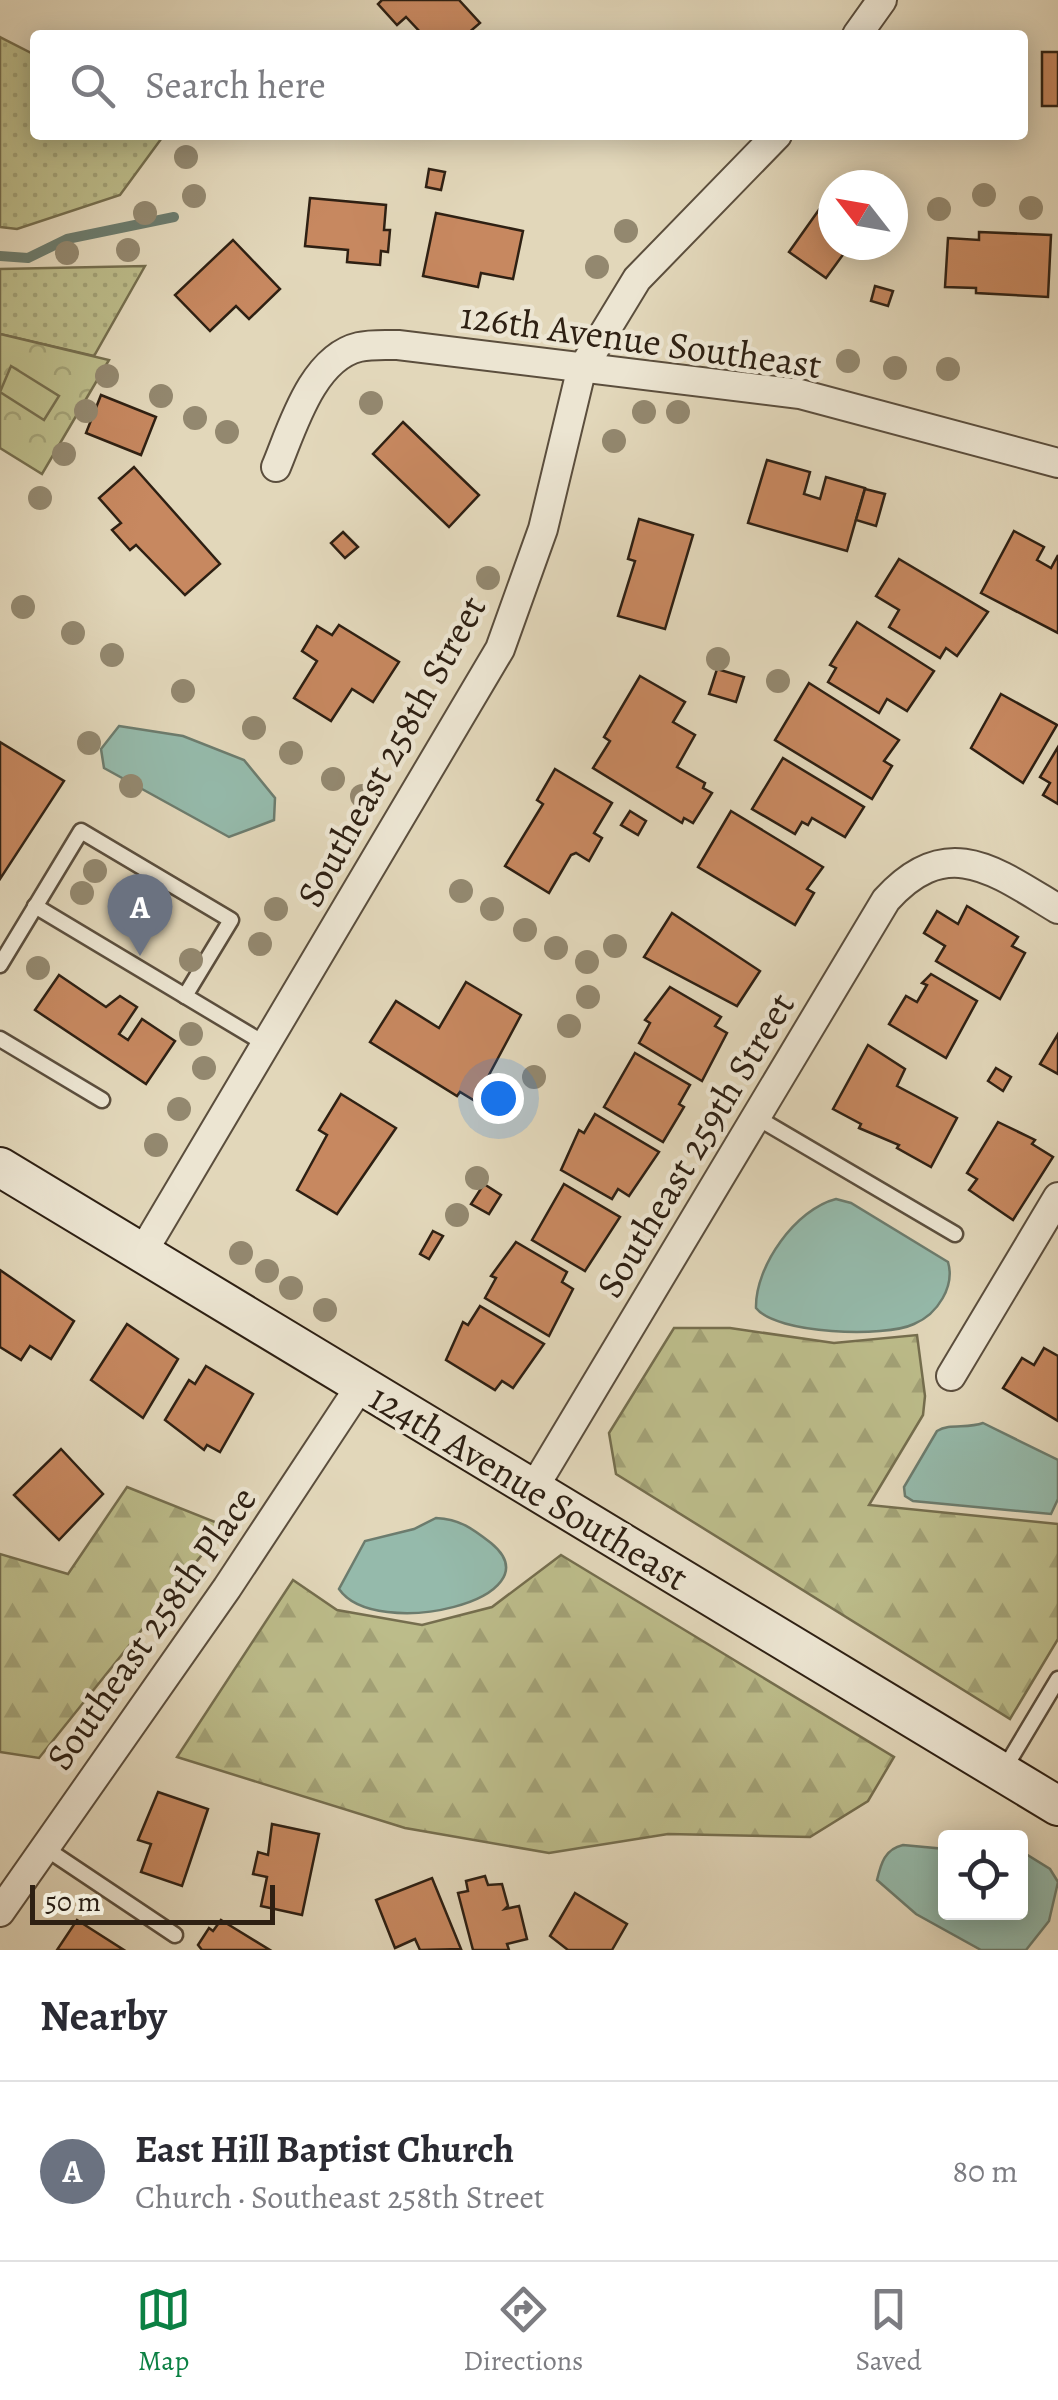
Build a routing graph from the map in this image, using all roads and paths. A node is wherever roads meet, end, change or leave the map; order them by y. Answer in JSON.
{"nodes":[{"id":1,"x":882,"y":0,"type":"edge"},
{"id":2,"x":861,"y":30,"type":"edge"},
{"id":3,"x":772,"y":140,"type":"edge"},
{"id":4,"x":581,"y":370,"type":"junction"},
{"id":5,"x":1058,"y":463,"type":"edge"},
{"id":6,"x":276,"y":468,"type":"dead end"},
{"id":7,"x":36,"y":906,"type":"junction"},
{"id":8,"x":1058,"y":909,"type":"edge"},
{"id":9,"x":0,"y":965,"type":"edge"},
{"id":10,"x":185,"y":996,"type":"junction"},
{"id":11,"x":0,"y":1039,"type":"edge"},
{"id":12,"x":267,"y":1045,"type":"junction"},
{"id":13,"x":102,"y":1100,"type":"dead end"},
{"id":14,"x":756,"y":1117,"type":"junction"},
{"id":15,"x":0,"y":1167,"type":"edge"},
{"id":16,"x":1058,"y":1197,"type":"edge"},
{"id":17,"x":955,"y":1234,"type":"dead end"},
{"id":18,"x":142,"y":1254,"type":"junction"},
{"id":19,"x":950,"y":1376,"type":"dead end"},
{"id":20,"x":361,"y":1385,"type":"junction"},
{"id":21,"x":533,"y":1489,"type":"junction"},
{"id":22,"x":1058,"y":1680,"type":"edge"},
{"id":23,"x":1002,"y":1772,"type":"junction"},
{"id":24,"x":1058,"y":1806,"type":"edge"},
{"id":25,"x":46,"y":1848,"type":"junction"},
{"id":26,"x":0,"y":1912,"type":"edge"},
{"id":27,"x":175,"y":1935,"type":"dead end"}],
"edges":[{"from":1,"to":2,"type":"street"},
{"from":3,"to":4,"type":"street","name":"Southeast 258th Street"},
{"from":4,"to":5,"type":"street","name":"126th Avenue Southeast"},
{"from":4,"to":6,"type":"street","name":"126th Avenue Southeast"},
{"from":4,"to":12,"type":"street","name":"Southeast 258th Street"},
{"from":7,"to":9,"type":"lane"},
{"from":7,"to":10,"type":"lane"},
{"from":7,"to":10,"type":"lane"},
{"from":8,"to":14,"type":"street","name":"Southeast 259th Street"},
{"from":10,"to":12,"type":"lane"},
{"from":11,"to":13,"type":"lane"},
{"from":12,"to":18,"type":"street","name":"Southeast 258th Street"},
{"from":14,"to":17,"type":"lane"},
{"from":14,"to":21,"type":"street","name":"Southeast 259th Street"},
{"from":15,"to":18,"type":"street","name":"124th Avenue Southeast"},
{"from":16,"to":19,"type":"street"},
{"from":18,"to":20,"type":"street","name":"124th Avenue Southeast"},
{"from":20,"to":21,"type":"street","name":"124th Avenue Southeast"},
{"from":20,"to":25,"type":"street","name":"Southeast 258th Place"},
{"from":21,"to":23,"type":"street","name":"124th Avenue Southeast"},
{"from":22,"to":23,"type":"lane"},
{"from":23,"to":24,"type":"street","name":"124th Avenue Southeast"},
{"from":25,"to":26,"type":"street","name":"Southeast 258th Place"},
{"from":25,"to":27,"type":"lane"}]}
